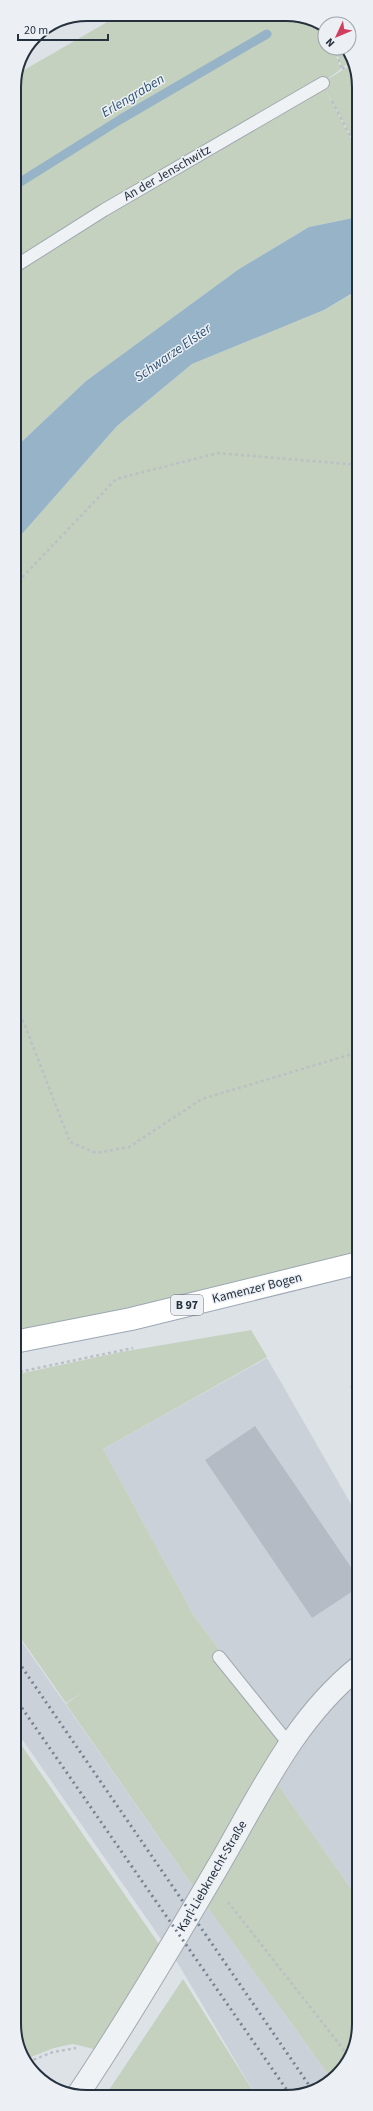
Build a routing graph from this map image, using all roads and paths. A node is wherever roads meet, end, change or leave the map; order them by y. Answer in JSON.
{"nodes":[{"id":1,"x":348,"y":65,"type":"edge"},
{"id":2,"x":342,"y":69,"type":"dead end"},
{"id":3,"x":323,"y":83,"type":"joint"},
{"id":4,"x":352,"y":139,"type":"edge"},
{"id":5,"x":21,"y":263,"type":"edge"},
{"id":6,"x":352,"y":464,"type":"edge"},
{"id":7,"x":21,"y":579,"type":"edge"},
{"id":8,"x":21,"y":1015,"type":"edge"},
{"id":9,"x":352,"y":1054,"type":"edge"},
{"id":10,"x":352,"y":1265,"type":"edge"},
{"id":11,"x":21,"y":1341,"type":"edge"},
{"id":12,"x":219,"y":1657,"type":"dead end"},
{"id":13,"x":352,"y":1673,"type":"edge"},
{"id":14,"x":289,"y":1744,"type":"junction"},
{"id":15,"x":210,"y":1879,"type":"junction"},
{"id":16,"x":345,"y":2052,"type":"edge"},
{"id":17,"x":104,"y":2055,"type":"junction"},
{"id":18,"x":32,"y":2060,"type":"edge"},
{"id":19,"x":81,"y":2090,"type":"edge"}],
"edges":[{"from":1,"to":2,"type":"path"},
{"from":3,"to":4,"type":"path"},
{"from":3,"to":5,"type":"lane","name":"An der Jenschwitz"},
{"from":6,"to":7,"type":"path"},
{"from":8,"to":9,"type":"path"},
{"from":10,"to":11,"type":"main road","name":"Kamenzer Bogen","number":"B 97"},
{"from":12,"to":14,"type":"lane"},
{"from":13,"to":14,"type":"street","name":"Karl-Liebknecht-Straße"},
{"from":14,"to":15,"type":"street","name":"Karl-Liebknecht-Straße"},
{"from":15,"to":16,"type":"path"},
{"from":15,"to":17,"type":"street","name":"Karl-Liebknecht-Straße"},
{"from":17,"to":18,"type":"path"},
{"from":17,"to":19,"type":"street","name":"Karl-Liebknecht-Straße"}]}
